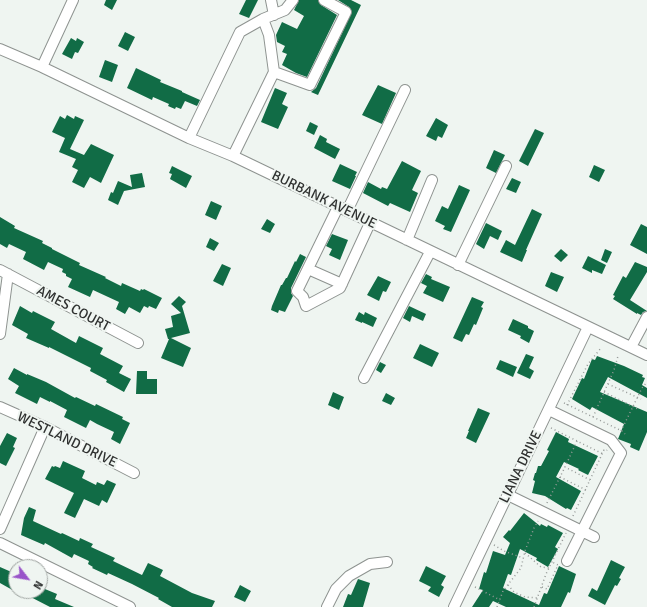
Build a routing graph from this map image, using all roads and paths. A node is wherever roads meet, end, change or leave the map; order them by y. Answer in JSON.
{"nodes":[{"id":1,"x":73,"y":0,"type":"edge"},
{"id":2,"x":271,"y":0,"type":"edge"},
{"id":3,"x":293,"y":0,"type":"edge"},
{"id":4,"x":324,"y":0,"type":"edge"},
{"id":5,"x":274,"y":15,"type":"junction"},
{"id":6,"x":263,"y":19,"type":"junction"},
{"id":7,"x":0,"y":49,"type":"edge"},
{"id":8,"x":42,"y":67,"type":"junction"},
{"id":9,"x":274,"y":72,"type":"junction"},
{"id":10,"x":405,"y":90,"type":"dead end"},
{"id":11,"x":189,"y":138,"type":"junction"},
{"id":12,"x":233,"y":156,"type":"junction"},
{"id":13,"x":506,"y":166,"type":"dead end"},
{"id":14,"x":432,"y":180,"type":"dead end"},
{"id":15,"x":338,"y":207,"type":"junction"},
{"id":16,"x":347,"y":211,"type":"junction"},
{"id":17,"x":370,"y":222,"type":"junction"},
{"id":18,"x":407,"y":240,"type":"junction"},
{"id":19,"x":430,"y":252,"type":"junction"},
{"id":20,"x":458,"y":265,"type":"junction"},
{"id":21,"x":308,"y":269,"type":"junction"},
{"id":22,"x":4,"y":272,"type":"edge"},
{"id":23,"x":342,"y":284,"type":"junction"},
{"id":24,"x":647,"y":318,"type":"edge"},
{"id":25,"x":588,"y":327,"type":"junction"},
{"id":26,"x":0,"y":334,"type":"edge"},
{"id":27,"x":138,"y":343,"type":"dead end"},
{"id":28,"x":631,"y":347,"type":"junction"},
{"id":29,"x":601,"y":348,"type":"dead end"},
{"id":30,"x":647,"y":355,"type":"edge"},
{"id":31,"x":618,"y":356,"type":"dead end"},
{"id":32,"x":364,"y":378,"type":"dead end"},
{"id":33,"x":647,"y":382,"type":"edge"},
{"id":34,"x":608,"y":384,"type":"junction"},
{"id":35,"x":604,"y":392,"type":"junction"},
{"id":36,"x":637,"y":397,"type":"junction"},
{"id":37,"x":641,"y":399,"type":"dead end"},
{"id":38,"x":562,"y":402,"type":"dead end"},
{"id":39,"x":568,"y":405,"type":"junction"},
{"id":40,"x":0,"y":407,"type":"edge"},
{"id":41,"x":633,"y":407,"type":"junction"},
{"id":42,"x":638,"y":409,"type":"dead end"},
{"id":43,"x":549,"y":410,"type":"junction"},
{"id":44,"x":593,"y":418,"type":"junction"},
{"id":45,"x":45,"y":427,"type":"junction"},
{"id":46,"x":550,"y":427,"type":"dead end"},
{"id":47,"x":621,"y":431,"type":"junction"},
{"id":48,"x":625,"y":434,"type":"dead end"},
{"id":49,"x":577,"y":441,"type":"junction"},
{"id":50,"x":608,"y":448,"type":"dead end"},
{"id":51,"x":602,"y":454,"type":"junction"},
{"id":52,"x":565,"y":467,"type":"junction"},
{"id":53,"x":134,"y":473,"type":"dead end"},
{"id":54,"x":560,"y":477,"type":"junction"},
{"id":55,"x":590,"y":480,"type":"junction"},
{"id":56,"x":586,"y":490,"type":"junction"},
{"id":57,"x":508,"y":495,"type":"junction"},
{"id":58,"x":546,"y":504,"type":"dead end"},
{"id":59,"x":534,"y":517,"type":"dead end"},
{"id":60,"x":572,"y":520,"type":"dead end"},
{"id":61,"x":0,"y":529,"type":"edge"},
{"id":62,"x":567,"y":530,"type":"dead end"},
{"id":63,"x":581,"y":531,"type":"junction"},
{"id":64,"x":594,"y":537,"type":"dead end"},
{"id":65,"x":0,"y":543,"type":"edge"},
{"id":66,"x":493,"y":545,"type":"dead end"},
{"id":67,"x":525,"y":553,"type":"junction"},
{"id":68,"x":523,"y":558,"type":"junction"},
{"id":69,"x":567,"y":561,"type":"dead end"},
{"id":70,"x":387,"y":562,"type":"dead end"},
{"id":71,"x":552,"y":562,"type":"junction"},
{"id":72,"x":549,"y":568,"type":"junction"},
{"id":73,"x":508,"y":585,"type":"junction"},
{"id":74,"x":473,"y":586,"type":"dead end"},
{"id":75,"x":542,"y":587,"type":"junction"},
{"id":76,"x":538,"y":598,"type":"junction"},
{"id":77,"x":500,"y":600,"type":"junction"},
{"id":78,"x":130,"y":607,"type":"edge"},
{"id":79,"x":326,"y":607,"type":"edge"},
{"id":80,"x":454,"y":607,"type":"edge"},
{"id":81,"x":497,"y":607,"type":"edge"},
{"id":82,"x":534,"y":607,"type":"edge"}],
"edges":[{"from":1,"to":8,"type":"street"},
{"from":2,"to":5,"type":"street"},
{"from":3,"to":5,"type":"street"},
{"from":4,"to":9,"type":"street"},
{"from":5,"to":6,"type":"street"},
{"from":6,"to":9,"type":"street"},
{"from":6,"to":11,"type":"street"},
{"from":7,"to":8,"type":"street","name":"BURBANK AVENUE"},
{"from":8,"to":11,"type":"street","name":"BURBANK AVENUE"},
{"from":9,"to":12,"type":"street"},
{"from":10,"to":16,"type":"street"},
{"from":11,"to":12,"type":"street","name":"BURBANK AVENUE"},
{"from":12,"to":15,"type":"street","name":"BURBANK AVENUE"},
{"from":13,"to":20,"type":"street"},
{"from":14,"to":18,"type":"street"},
{"from":15,"to":16,"type":"street","name":"BURBANK AVENUE"},
{"from":15,"to":21,"type":"street"},
{"from":16,"to":17,"type":"street","name":"BURBANK AVENUE"},
{"from":17,"to":18,"type":"street","name":"BURBANK AVENUE"},
{"from":17,"to":23,"type":"street"},
{"from":18,"to":19,"type":"street","name":"BURBANK AVENUE"},
{"from":19,"to":20,"type":"street","name":"BURBANK AVENUE"},
{"from":19,"to":32,"type":"street"},
{"from":20,"to":25,"type":"street","name":"BURBANK AVENUE"},
{"from":21,"to":23,"type":"street"},
{"from":21,"to":23,"type":"street"},
{"from":22,"to":26,"type":"street"},
{"from":22,"to":27,"type":"street","name":"AMES COURT"},
{"from":24,"to":28,"type":"street"},
{"from":25,"to":28,"type":"street","name":"BURBANK AVENUE"},
{"from":25,"to":43,"type":"street","name":"LIANA DRIVE"},
{"from":28,"to":30,"type":"street","name":"BURBANK AVENUE"},
{"from":29,"to":39,"type":"path"},
{"from":31,"to":34,"type":"path"},
{"from":33,"to":36,"type":"path"},
{"from":34,"to":35,"type":"path"},
{"from":34,"to":36,"type":"path"},
{"from":35,"to":41,"type":"path"},
{"from":35,"to":44,"type":"path"},
{"from":36,"to":37,"type":"path"},
{"from":36,"to":41,"type":"path"},
{"from":38,"to":39,"type":"path"},
{"from":39,"to":44,"type":"path"},
{"from":40,"to":45,"type":"street","name":"WESTLAND DRIVE"},
{"from":41,"to":42,"type":"path"},
{"from":41,"to":47,"type":"path"},
{"from":43,"to":57,"type":"street","name":"LIANA DRIVE"},
{"from":43,"to":63,"type":"street"},
{"from":44,"to":47,"type":"path"},
{"from":45,"to":53,"type":"street","name":"WESTLAND DRIVE"},
{"from":45,"to":61,"type":"street"},
{"from":46,"to":49,"type":"path"},
{"from":47,"to":48,"type":"path"},
{"from":49,"to":51,"type":"path"},
{"from":49,"to":52,"type":"path"},
{"from":50,"to":51,"type":"path"},
{"from":51,"to":55,"type":"path"},
{"from":52,"to":54,"type":"path"},
{"from":52,"to":55,"type":"path"},
{"from":54,"to":56,"type":"path"},
{"from":54,"to":58,"type":"path"},
{"from":55,"to":56,"type":"path"},
{"from":56,"to":60,"type":"path"},
{"from":57,"to":63,"type":"street"},
{"from":57,"to":80,"type":"street","name":"LIANA DRIVE"},
{"from":59,"to":67,"type":"path"},
{"from":62,"to":71,"type":"path"},
{"from":63,"to":64,"type":"street"},
{"from":63,"to":69,"type":"street"},
{"from":65,"to":78,"type":"street"},
{"from":66,"to":68,"type":"path"},
{"from":67,"to":68,"type":"path"},
{"from":67,"to":72,"type":"path"},
{"from":68,"to":73,"type":"path"},
{"from":70,"to":79,"type":"street"},
{"from":71,"to":72,"type":"path"},
{"from":71,"to":75,"type":"path"},
{"from":72,"to":75,"type":"path"},
{"from":73,"to":76,"type":"path"},
{"from":73,"to":77,"type":"path"},
{"from":74,"to":77,"type":"path"},
{"from":75,"to":76,"type":"path"},
{"from":76,"to":82,"type":"path"},
{"from":77,"to":81,"type":"path"}]}
